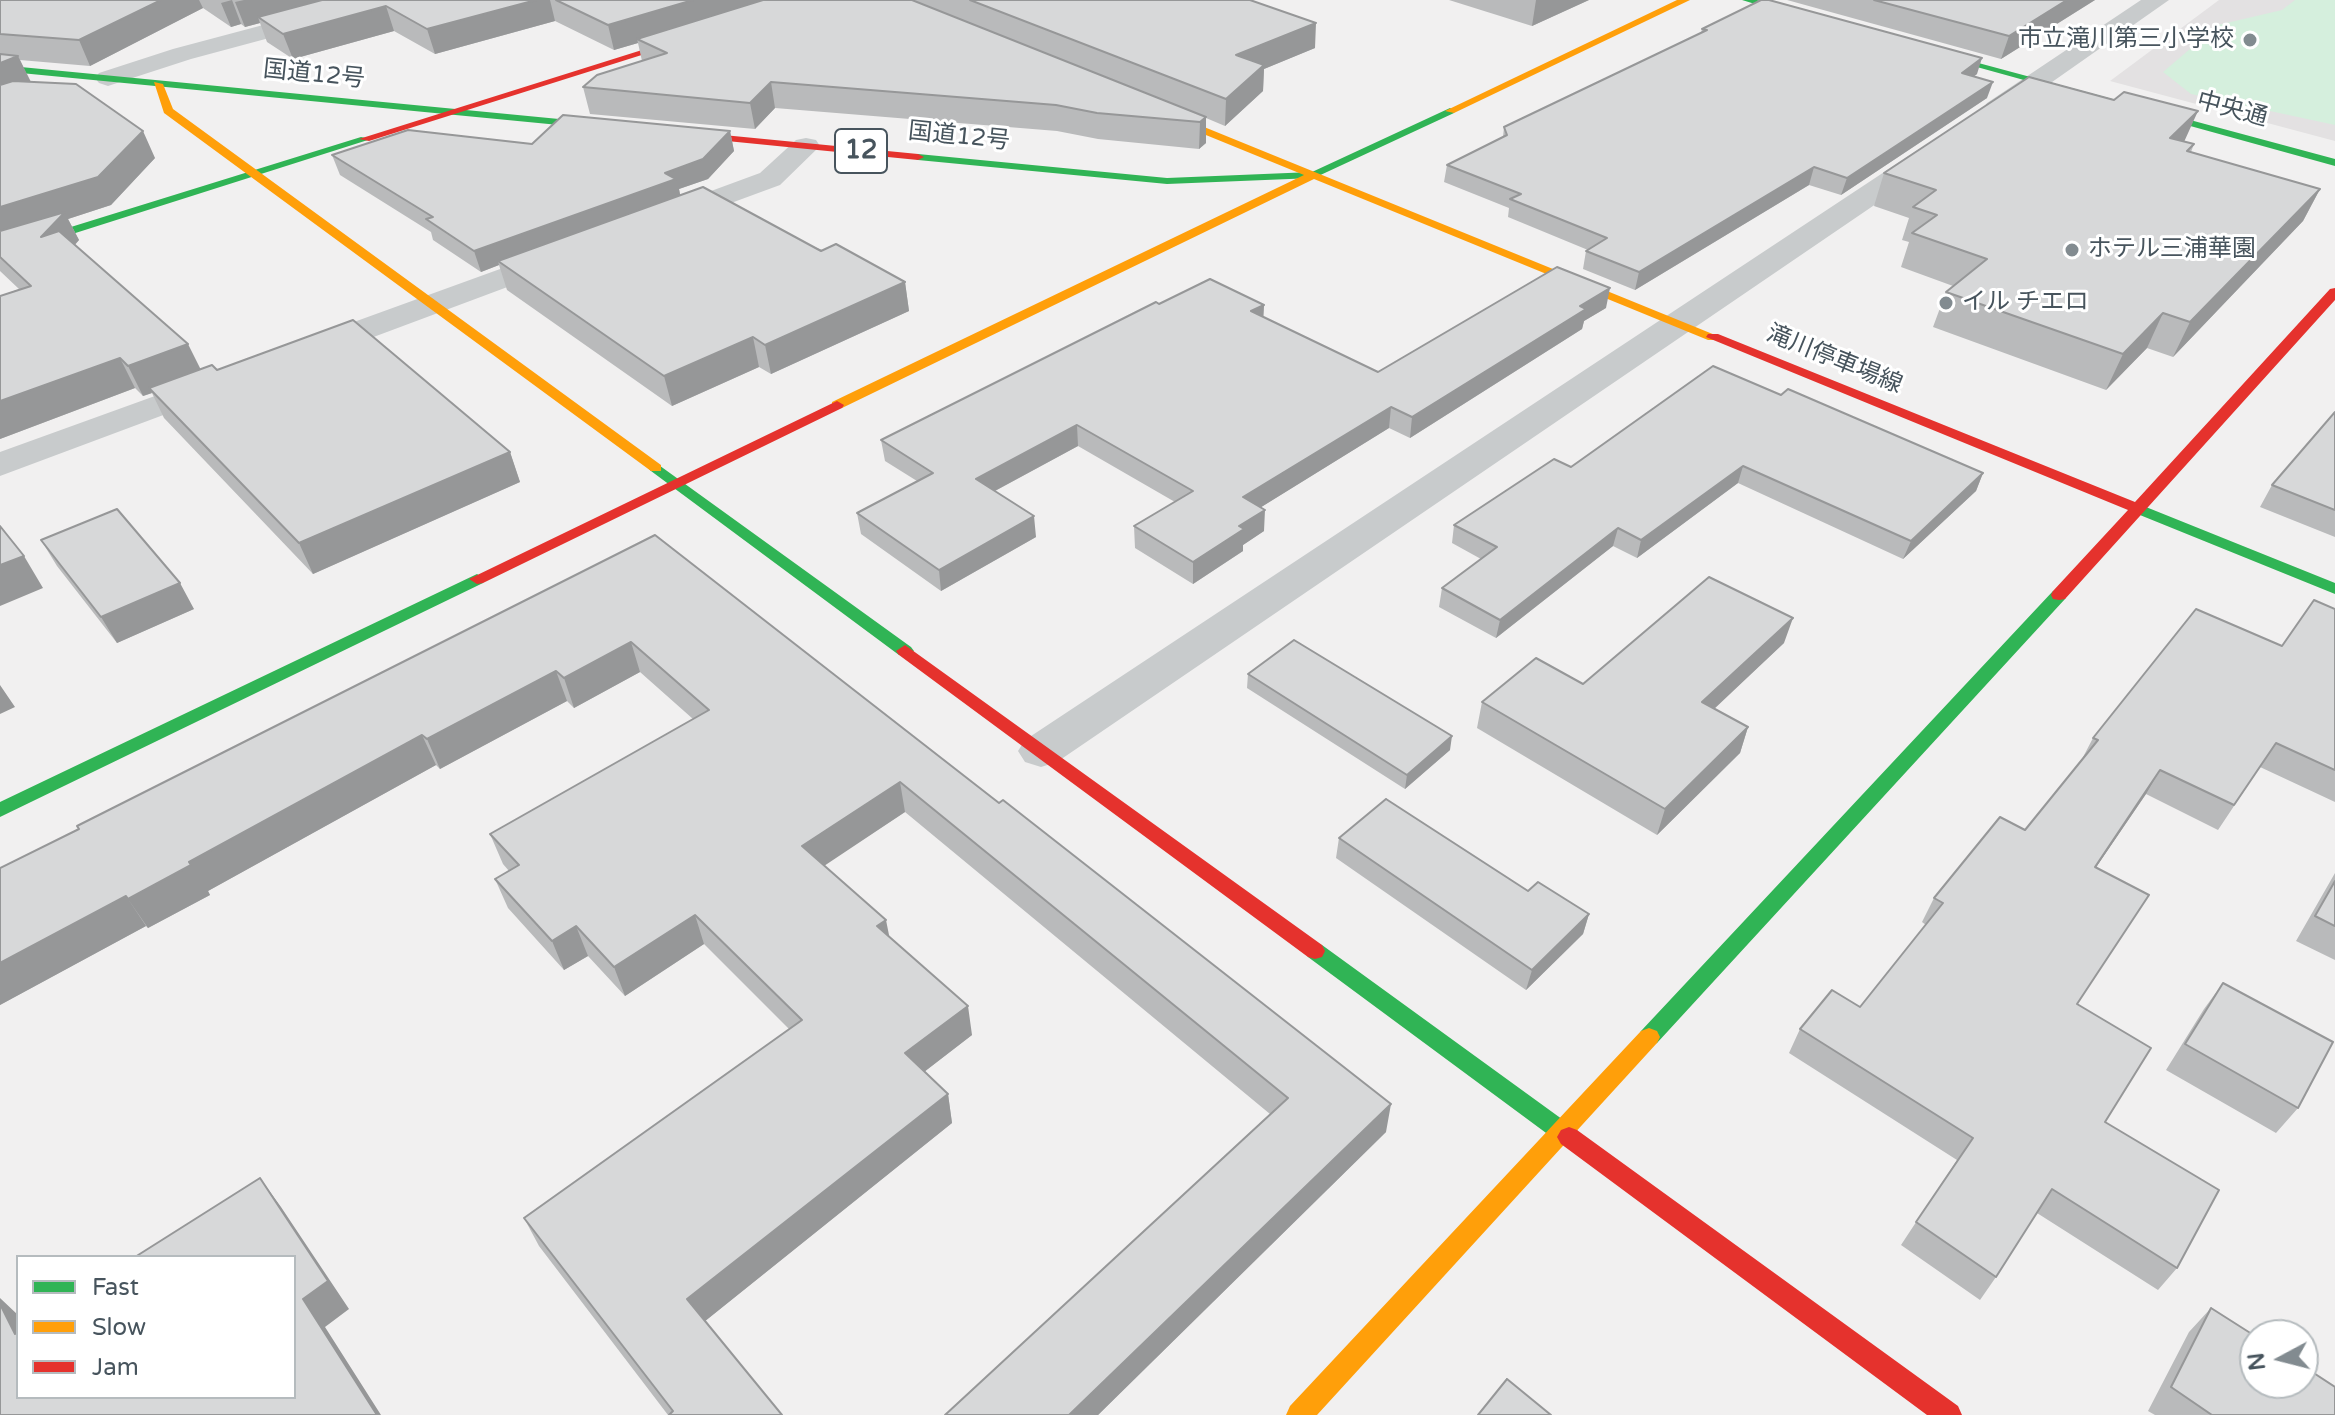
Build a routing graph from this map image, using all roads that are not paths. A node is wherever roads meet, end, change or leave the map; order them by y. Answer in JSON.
{"nodes":[{"id":1,"x":384,"y":0,"type":"edge"},
{"id":2,"x":811,"y":0,"type":"edge"},
{"id":3,"x":1685,"y":0,"type":"edge"},
{"id":4,"x":1747,"y":0,"type":"edge"},
{"id":5,"x":2157,"y":0,"type":"edge"},
{"id":6,"x":1832,"y":24,"type":"edge"},
{"id":7,"x":1905,"y":44,"type":"edge"},
{"id":8,"x":0,"y":68,"type":"edge"},
{"id":9,"x":79,"y":76,"type":"junction"},
{"id":10,"x":108,"y":78,"type":"junction"},
{"id":11,"x":2037,"y":81,"type":"junction"},
{"id":12,"x":158,"y":84,"type":"junction"},
{"id":13,"x":25,"y":97,"type":"edge"},
{"id":14,"x":1131,"y":101,"type":"edge"},
{"id":15,"x":448,"y":112,"type":"junction"},
{"id":16,"x":806,"y":146,"type":"junction"},
{"id":17,"x":2335,"y":163,"type":"edge"},
{"id":18,"x":254,"y":174,"type":"junction"},
{"id":19,"x":1314,"y":175,"type":"junction"},
{"id":20,"x":636,"y":228,"type":"edge"},
{"id":21,"x":592,"y":244,"type":"edge"},
{"id":22,"x":0,"y":253,"type":"edge"},
{"id":23,"x":2335,"y":292,"type":"edge"},
{"id":24,"x":431,"y":304,"type":"junction"},
{"id":25,"x":1680,"y":323,"type":"junction"},
{"id":26,"x":282,"y":359,"type":"edge"},
{"id":27,"x":238,"y":376,"type":"edge"},
{"id":28,"x":0,"y":465,"type":"edge"},
{"id":29,"x":677,"y":485,"type":"junction"},
{"id":30,"x":2138,"y":510,"type":"junction"},
{"id":31,"x":2335,"y":589,"type":"edge"},
{"id":32,"x":1041,"y":751,"type":"junction"},
{"id":33,"x":0,"y":810,"type":"edge"},
{"id":34,"x":1561,"y":1132,"type":"junction"},
{"id":35,"x":1299,"y":1415,"type":"edge"},
{"id":36,"x":1949,"y":1415,"type":"edge"}],
"edges":[{"from":1,"to":10,"type":"street"},
{"from":2,"to":15,"type":"main road"},
{"from":3,"to":19,"type":"main road","name":"国道12号","number":"12"},
{"from":4,"to":6,"type":"main road"},
{"from":5,"to":11,"type":"street"},
{"from":7,"to":11,"type":"main road","name":"中央通"},
{"from":8,"to":9,"type":"main road","name":"国道12号","number":"12"},
{"from":9,"to":10,"type":"main road","name":"国道12号","number":"12"},
{"from":9,"to":13,"type":"street"},
{"from":10,"to":12,"type":"main road","name":"国道12号","number":"12"},
{"from":11,"to":17,"type":"main road","name":"中央通"},
{"from":11,"to":25,"type":"street"},
{"from":12,"to":15,"type":"main road","name":"国道12号","number":"12"},
{"from":12,"to":18,"type":"main road"},
{"from":14,"to":19,"type":"main road","name":"滝川停車場線"},
{"from":15,"to":16,"type":"main road","name":"国道12号","number":"12"},
{"from":15,"to":18,"type":"main road"},
{"from":16,"to":19,"type":"main road","name":"国道12号","number":"12"},
{"from":16,"to":20,"type":"street"},
{"from":18,"to":22,"type":"main road"},
{"from":18,"to":24,"type":"main road"},
{"from":19,"to":25,"type":"main road","name":"滝川停車場線"},
{"from":19,"to":29,"type":"main road"},
{"from":21,"to":24,"type":"street"},
{"from":23,"to":30,"type":"main road"},
{"from":24,"to":26,"type":"street"},
{"from":24,"to":29,"type":"main road"},
{"from":25,"to":30,"type":"main road","name":"滝川停車場線"},
{"from":25,"to":32,"type":"street"},
{"from":27,"to":28,"type":"street"},
{"from":29,"to":32,"type":"main road"},
{"from":29,"to":33,"type":"main road"},
{"from":30,"to":31,"type":"main road","name":"滝川停車場線"},
{"from":30,"to":34,"type":"main road"},
{"from":32,"to":34,"type":"main road"},
{"from":34,"to":35,"type":"main road"},
{"from":34,"to":36,"type":"main road"}]}
